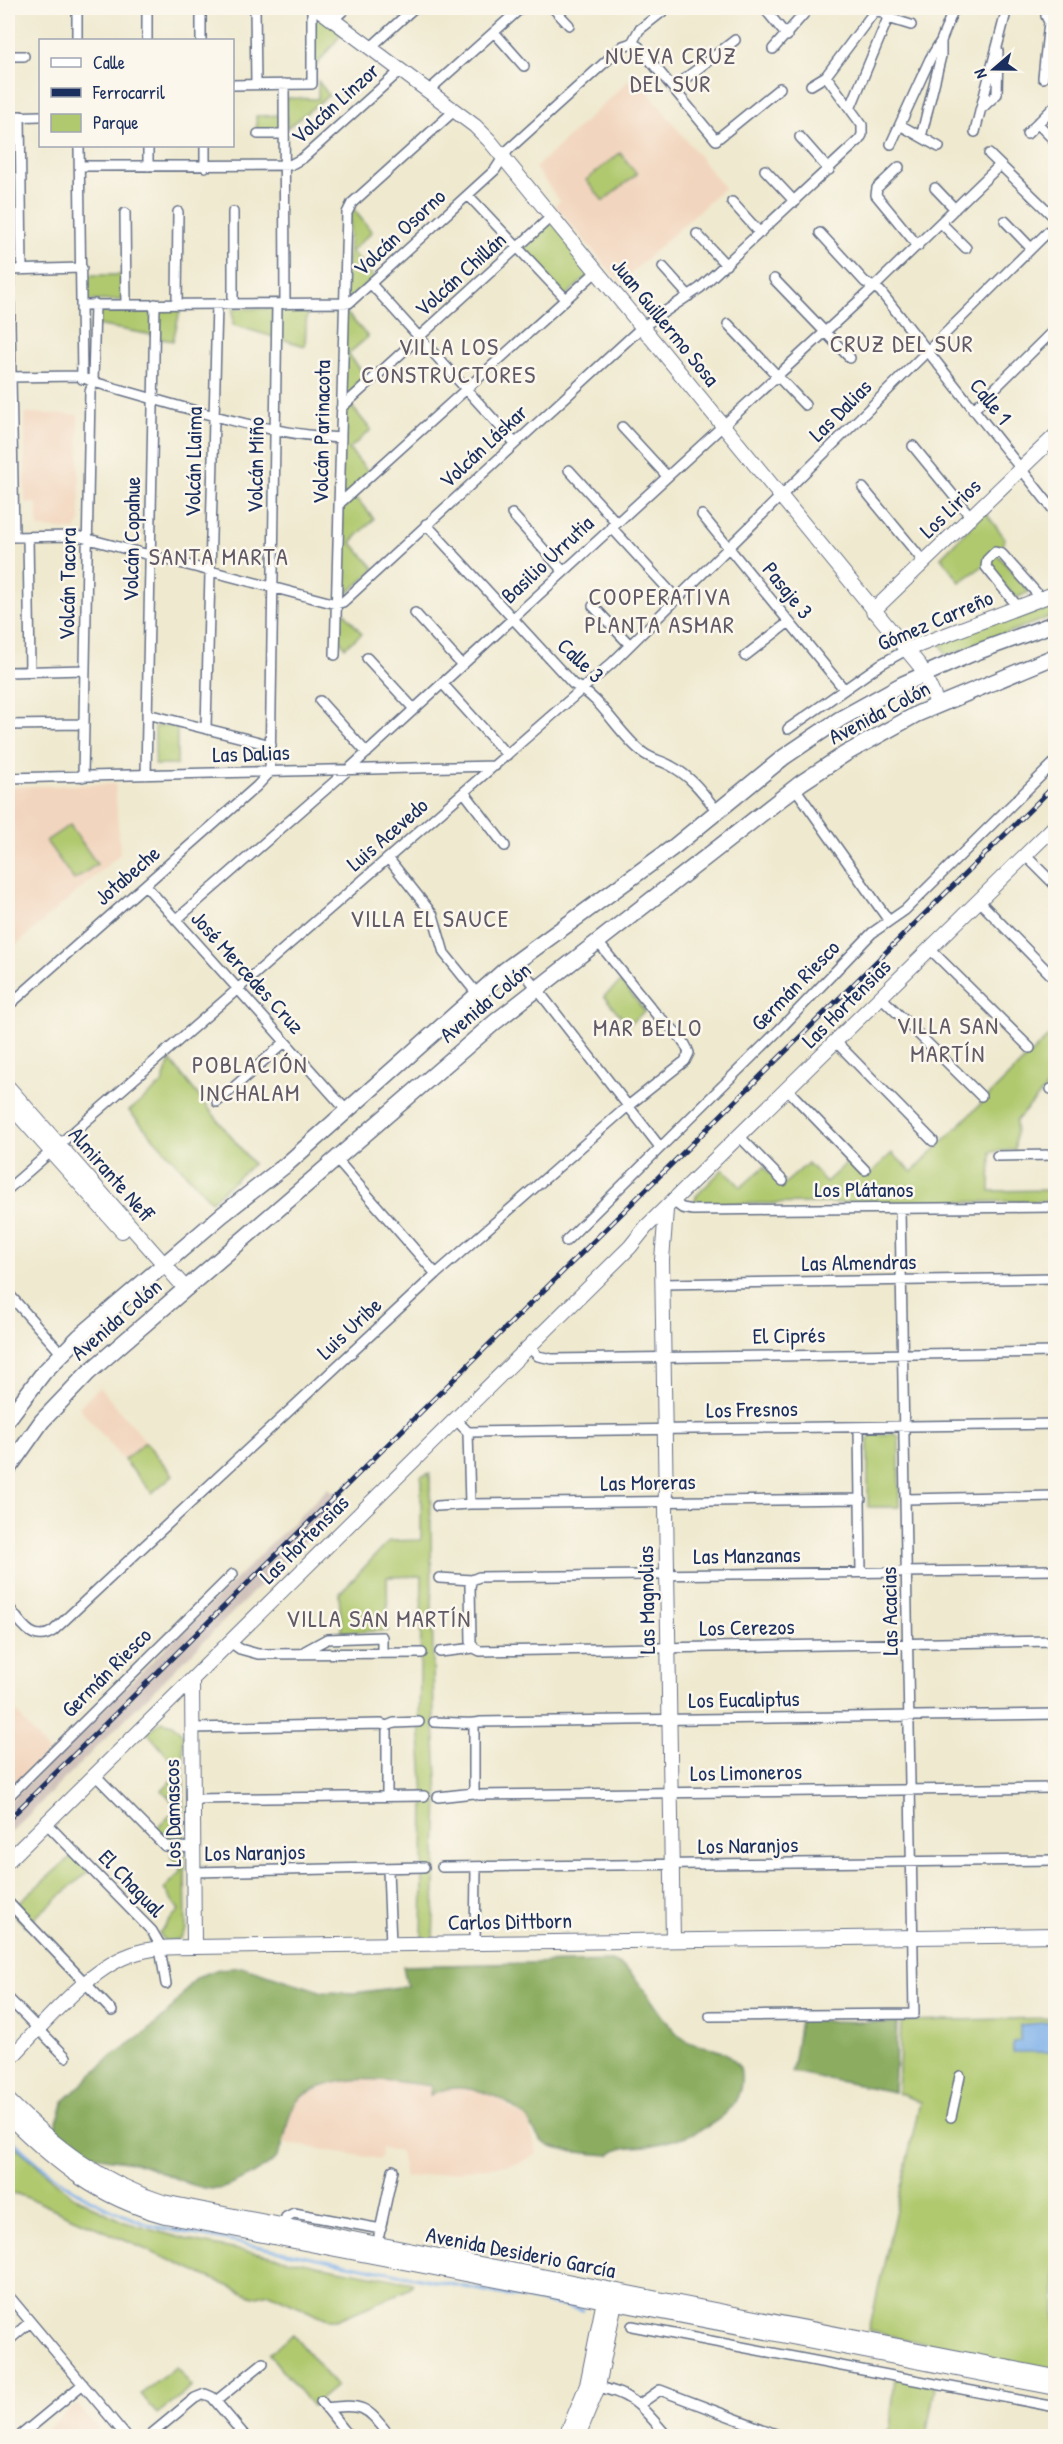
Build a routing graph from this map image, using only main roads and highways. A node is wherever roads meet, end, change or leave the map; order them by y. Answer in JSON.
{"nodes":[{"id":1,"x":1056,"y":623,"type":"edge"},
{"id":2,"x":1056,"y":656,"type":"edge"},
{"id":3,"x":8,"y":1419,"type":"edge"},
{"id":4,"x":8,"y":1469,"type":"edge"}],
"edges":[{"from":1,"to":3,"type":"main road","name":"Avenida Colón"},
{"from":2,"to":4,"type":"main road","name":"Avenida Colón"}]}
